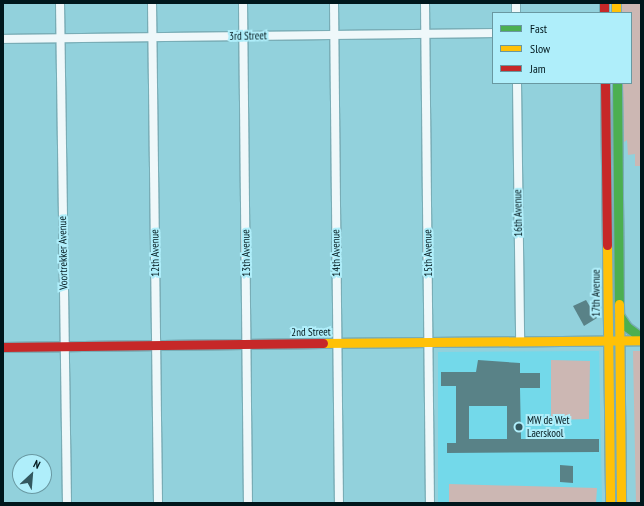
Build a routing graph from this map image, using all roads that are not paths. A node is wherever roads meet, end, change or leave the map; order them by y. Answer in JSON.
{"nodes":[{"id":1,"x":60,"y":3,"type":"edge"},
{"id":2,"x":152,"y":3,"type":"edge"},
{"id":3,"x":243,"y":3,"type":"edge"},
{"id":4,"x":334,"y":3,"type":"edge"},
{"id":5,"x":425,"y":3,"type":"edge"},
{"id":6,"x":492,"y":33,"type":"edge"},
{"id":7,"x":425,"y":34,"type":"junction"},
{"id":8,"x":334,"y":35,"type":"junction"},
{"id":9,"x":243,"y":36,"type":"junction"},
{"id":10,"x":60,"y":38,"type":"junction"},
{"id":11,"x":152,"y":38,"type":"junction"},
{"id":12,"x":3,"y":39,"type":"edge"},
{"id":13,"x":517,"y":84,"type":"edge"},
{"id":14,"x":605,"y":84,"type":"edge"},
{"id":15,"x":617,"y":84,"type":"edge"},
{"id":16,"x":619,"y":315,"type":"junction"},
{"id":17,"x":641,"y":337,"type":"edge"},
{"id":18,"x":641,"y":340,"type":"edge"},
{"id":19,"x":608,"y":341,"type":"junction"},
{"id":20,"x":620,"y":341,"type":"junction"},
{"id":21,"x":520,"y":342,"type":"junction"},
{"id":22,"x":337,"y":343,"type":"junction"},
{"id":23,"x":429,"y":343,"type":"junction"},
{"id":24,"x":247,"y":344,"type":"junction"},
{"id":25,"x":65,"y":346,"type":"junction"},
{"id":26,"x":156,"y":346,"type":"junction"},
{"id":27,"x":3,"y":347,"type":"edge"},
{"id":28,"x":67,"y":503,"type":"edge"},
{"id":29,"x":158,"y":503,"type":"edge"},
{"id":30,"x":248,"y":503,"type":"edge"},
{"id":31,"x":339,"y":503,"type":"edge"},
{"id":32,"x":430,"y":503,"type":"edge"},
{"id":33,"x":610,"y":503,"type":"edge"},
{"id":34,"x":621,"y":503,"type":"edge"}],
"edges":[{"from":1,"to":10,"type":"street","name":"Voortrekker Avenue"},
{"from":2,"to":11,"type":"street","name":"12th Avenue"},
{"from":3,"to":9,"type":"street","name":"13th Avenue"},
{"from":4,"to":8,"type":"street","name":"14th Avenue"},
{"from":5,"to":7,"type":"street","name":"15th Avenue"},
{"from":6,"to":7,"type":"street","name":"3rd Street"},
{"from":7,"to":8,"type":"street","name":"3rd Street"},
{"from":7,"to":23,"type":"street","name":"15th Avenue"},
{"from":8,"to":9,"type":"street","name":"3rd Street"},
{"from":8,"to":22,"type":"street","name":"14th Avenue"},
{"from":9,"to":11,"type":"street","name":"3rd Street"},
{"from":9,"to":24,"type":"street","name":"13th Avenue"},
{"from":10,"to":11,"type":"street","name":"3rd Street"},
{"from":10,"to":12,"type":"street","name":"3rd Street"},
{"from":10,"to":25,"type":"street","name":"Voortrekker Avenue"},
{"from":11,"to":26,"type":"street","name":"12th Avenue"},
{"from":13,"to":21,"type":"street","name":"16th Avenue"},
{"from":14,"to":19,"type":"main road","name":"17th Avenue"},
{"from":15,"to":16,"type":"main road","name":"17th Avenue"},
{"from":16,"to":17,"type":"main road"},
{"from":16,"to":20,"type":"main road","name":"17th Avenue"},
{"from":18,"to":20,"type":"main road","name":"2nd Street"},
{"from":19,"to":20,"type":"main road","name":"2nd Street"},
{"from":19,"to":21,"type":"main road","name":"2nd Street"},
{"from":19,"to":33,"type":"main road","name":"17th Avenue"},
{"from":20,"to":34,"type":"main road","name":"17th Avenue"},
{"from":21,"to":23,"type":"main road","name":"2nd Street"},
{"from":22,"to":23,"type":"main road","name":"2nd Street"},
{"from":22,"to":24,"type":"main road","name":"2nd Street"},
{"from":22,"to":31,"type":"street","name":"14th Avenue"},
{"from":23,"to":32,"type":"street","name":"15th Avenue"},
{"from":24,"to":26,"type":"main road","name":"2nd Street"},
{"from":24,"to":30,"type":"street","name":"13th Avenue"},
{"from":25,"to":26,"type":"main road","name":"2nd Street"},
{"from":25,"to":27,"type":"main road","name":"2nd Street"},
{"from":25,"to":28,"type":"street","name":"Voortrekker Avenue"},
{"from":26,"to":29,"type":"street","name":"12th Avenue"}]}
